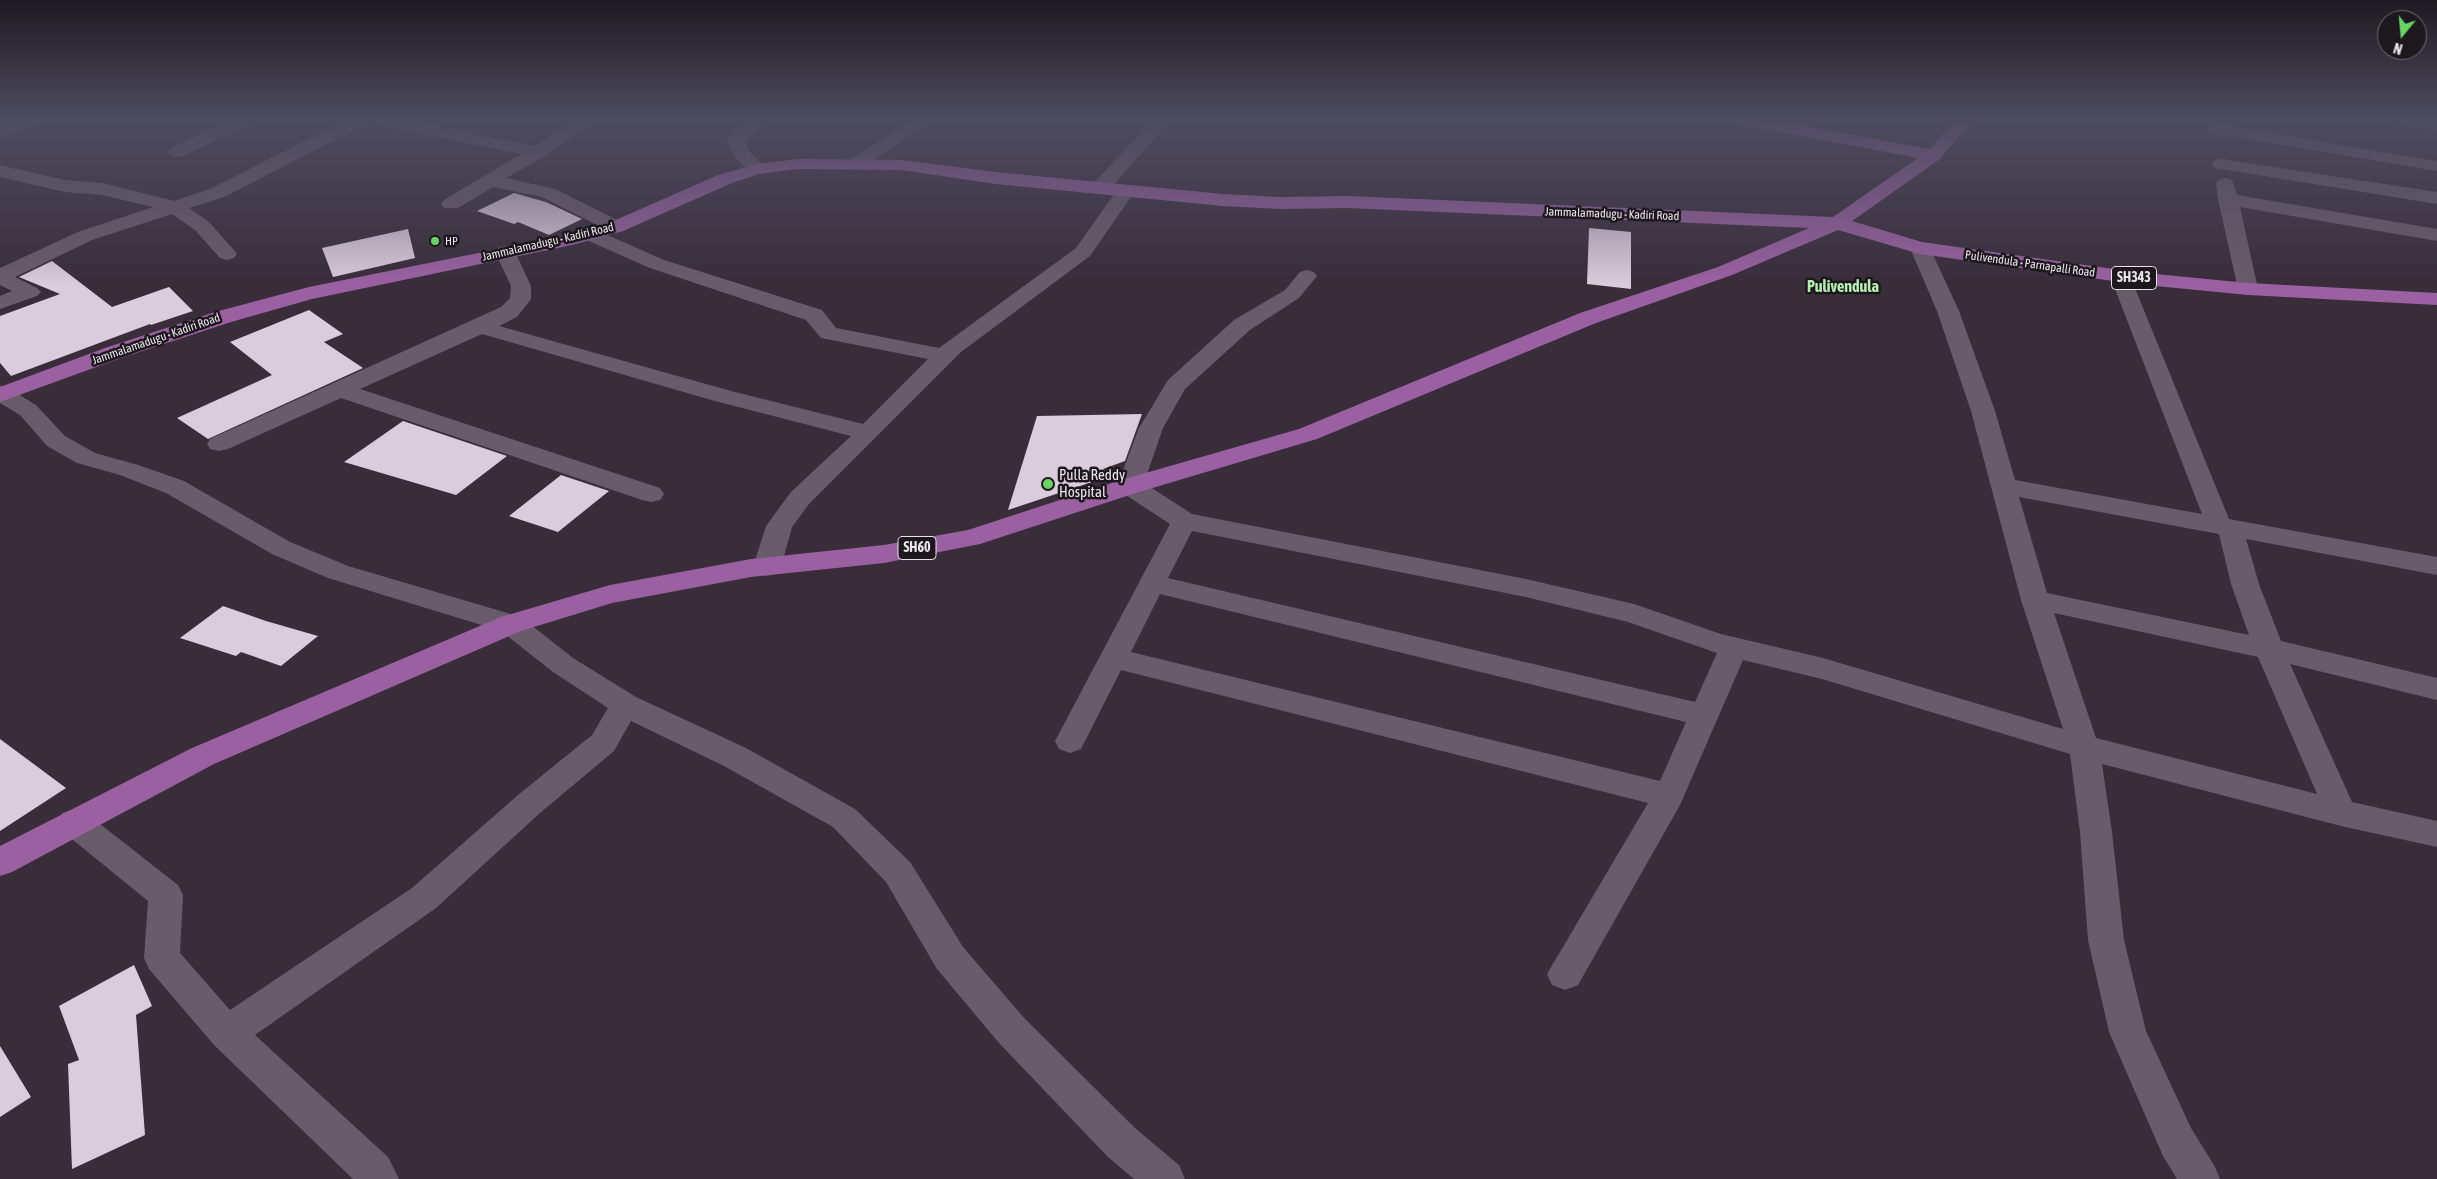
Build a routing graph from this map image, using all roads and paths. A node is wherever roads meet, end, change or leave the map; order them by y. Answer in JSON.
{"nodes":[{"id":1,"x":20,"y":175,"type":"edge"},
{"id":2,"x":251,"y":175,"type":"edge"},
{"id":3,"x":502,"y":175,"type":"edge"},
{"id":4,"x":737,"y":175,"type":"edge"},
{"id":5,"x":978,"y":175,"type":"edge"},
{"id":6,"x":1111,"y":175,"type":"edge"},
{"id":7,"x":1905,"y":175,"type":"edge"},
{"id":8,"x":2223,"y":175,"type":"edge"},
{"id":9,"x":2291,"y":175,"type":"edge"},
{"id":10,"x":492,"y":181,"type":"junction"},
{"id":11,"x":1099,"y":188,"type":"junction"},
{"id":12,"x":1126,"y":191,"type":"junction"},
{"id":13,"x":2437,"y":198,"type":"edge"},
{"id":14,"x":2227,"y":199,"type":"junction"},
{"id":15,"x":451,"y":204,"type":"dead end"},
{"id":16,"x":175,"y":207,"type":"junction"},
{"id":17,"x":1841,"y":220,"type":"junction"},
{"id":18,"x":616,"y":227,"type":"junction"},
{"id":19,"x":590,"y":234,"type":"junction"},
{"id":20,"x":2437,"y":235,"type":"edge"},
{"id":21,"x":1920,"y":248,"type":"junction"},
{"id":22,"x":505,"y":252,"type":"junction"},
{"id":23,"x":227,"y":254,"type":"dead end"},
{"id":24,"x":1307,"y":276,"type":"dead end"},
{"id":25,"x":2120,"y":276,"type":"junction"},
{"id":26,"x":0,"y":277,"type":"edge"},
{"id":27,"x":2247,"y":284,"type":"junction"},
{"id":28,"x":2437,"y":288,"type":"edge"},
{"id":29,"x":2437,"y":299,"type":"edge"},
{"id":30,"x":0,"y":303,"type":"edge"},
{"id":31,"x":480,"y":327,"type":"junction"},
{"id":32,"x":944,"y":356,"type":"junction"},
{"id":33,"x":340,"y":390,"type":"junction"},
{"id":34,"x":1,"y":394,"type":"edge"},
{"id":35,"x":868,"y":433,"type":"junction"},
{"id":36,"x":219,"y":444,"type":"dead end"},
{"id":37,"x":1130,"y":486,"type":"junction"},
{"id":38,"x":2004,"y":486,"type":"junction"},
{"id":39,"x":651,"y":494,"type":"dead end"},
{"id":40,"x":1184,"y":521,"type":"junction"},
{"id":41,"x":2224,"y":526,"type":"junction"},
{"id":42,"x":2437,"y":566,"type":"edge"},
{"id":43,"x":768,"y":567,"type":"junction"},
{"id":44,"x":1152,"y":583,"type":"junction"},
{"id":45,"x":2034,"y":600,"type":"junction"},
{"id":46,"x":512,"y":624,"type":"junction"},
{"id":47,"x":1734,"y":647,"type":"junction"},
{"id":48,"x":2269,"y":650,"type":"junction"},
{"id":49,"x":1113,"y":658,"type":"junction"},
{"id":50,"x":2437,"y":689,"type":"edge"},
{"id":51,"x":625,"y":705,"type":"junction"},
{"id":52,"x":1704,"y":716,"type":"junction"},
{"id":53,"x":1070,"y":741,"type":"dead end"},
{"id":54,"x":2084,"y":747,"type":"junction"},
{"id":55,"x":1669,"y":796,"type":"junction"},
{"id":56,"x":2341,"y":813,"type":"junction"},
{"id":57,"x":74,"y":822,"type":"junction"},
{"id":58,"x":2437,"y":834,"type":"edge"},
{"id":59,"x":0,"y":862,"type":"edge"},
{"id":60,"x":1565,"y":974,"type":"dead end"},
{"id":61,"x":228,"y":1032,"type":"junction"},
{"id":62,"x":379,"y":1179,"type":"edge"},
{"id":63,"x":1165,"y":1179,"type":"edge"},
{"id":64,"x":2200,"y":1179,"type":"edge"}],
"edges":[{"from":1,"to":16,"type":"street"},
{"from":2,"to":16,"type":"street"},
{"from":3,"to":10,"type":"street"},
{"from":4,"to":18,"type":"main road","name":"Jammalamadugu - Kadiri Road"},
{"from":5,"to":11,"type":"main road","name":"Jammalamadugu - Kadiri Road"},
{"from":6,"to":11,"type":"street"},
{"from":7,"to":17,"type":"main road"},
{"from":8,"to":14,"type":"street"},
{"from":9,"to":13,"type":"street"},
{"from":10,"to":15,"type":"street"},
{"from":10,"to":18,"type":"street"},
{"from":11,"to":12,"type":"main road","name":"Jammalamadugu - Kadiri Road"},
{"from":12,"to":17,"type":"main road","name":"Jammalamadugu - Kadiri Road"},
{"from":12,"to":32,"type":"street"},
{"from":14,"to":20,"type":"street"},
{"from":14,"to":27,"type":"street"},
{"from":16,"to":23,"type":"street"},
{"from":16,"to":26,"type":"street"},
{"from":17,"to":21,"type":"main road","name":"Pulivendula - Parnapalli Road","number":"SH343"},
{"from":17,"to":27,"type":"main road","name":"Pulivendula - Parnapalli Road","number":"SH343"},
{"from":17,"to":37,"type":"main road","number":"SH60"},
{"from":18,"to":19,"type":"main road","name":"Jammalamadugu - Kadiri Road"},
{"from":19,"to":22,"type":"main road","name":"Jammalamadugu - Kadiri Road"},
{"from":19,"to":32,"type":"street"},
{"from":21,"to":25,"type":"main road","name":"Pulivendula - Parnapalli Road","number":"SH343"},
{"from":21,"to":38,"type":"street"},
{"from":22,"to":31,"type":"street"},
{"from":22,"to":34,"type":"main road","name":"Jammalamadugu - Kadiri Road"},
{"from":24,"to":37,"type":"street"},
{"from":25,"to":27,"type":"main road","name":"Pulivendula - Parnapalli Road","number":"SH343"},
{"from":25,"to":41,"type":"street"},
{"from":26,"to":30,"type":"street"},
{"from":27,"to":28,"type":"main road","name":"Pulivendula - Parnapalli Road","number":"SH343"},
{"from":27,"to":29,"type":"main road","name":"Pulivendula - Parnapalli Road","number":"SH343"},
{"from":31,"to":33,"type":"street"},
{"from":31,"to":35,"type":"street"},
{"from":32,"to":35,"type":"street"},
{"from":33,"to":36,"type":"street"},
{"from":33,"to":39,"type":"street"},
{"from":34,"to":46,"type":"street"},
{"from":35,"to":43,"type":"street"},
{"from":37,"to":40,"type":"street"},
{"from":37,"to":43,"type":"main road","number":"SH60"},
{"from":38,"to":41,"type":"street"},
{"from":38,"to":45,"type":"street"},
{"from":40,"to":44,"type":"street"},
{"from":40,"to":47,"type":"street"},
{"from":41,"to":42,"type":"street"},
{"from":41,"to":48,"type":"street"},
{"from":43,"to":46,"type":"main road","number":"SH60"},
{"from":44,"to":49,"type":"street"},
{"from":44,"to":52,"type":"street"},
{"from":45,"to":48,"type":"street"},
{"from":45,"to":54,"type":"street"},
{"from":46,"to":51,"type":"street"},
{"from":46,"to":57,"type":"main road","number":"SH60"},
{"from":47,"to":52,"type":"street"},
{"from":47,"to":54,"type":"street"},
{"from":48,"to":50,"type":"street"},
{"from":48,"to":56,"type":"street"},
{"from":49,"to":53,"type":"street"},
{"from":49,"to":55,"type":"street"},
{"from":51,"to":61,"type":"street"},
{"from":51,"to":63,"type":"street"},
{"from":52,"to":55,"type":"street"},
{"from":54,"to":56,"type":"street"},
{"from":54,"to":64,"type":"street"},
{"from":55,"to":60,"type":"street"},
{"from":56,"to":58,"type":"street"},
{"from":57,"to":59,"type":"main road","number":"SH60"},
{"from":57,"to":61,"type":"street"},
{"from":61,"to":62,"type":"street"}]}
